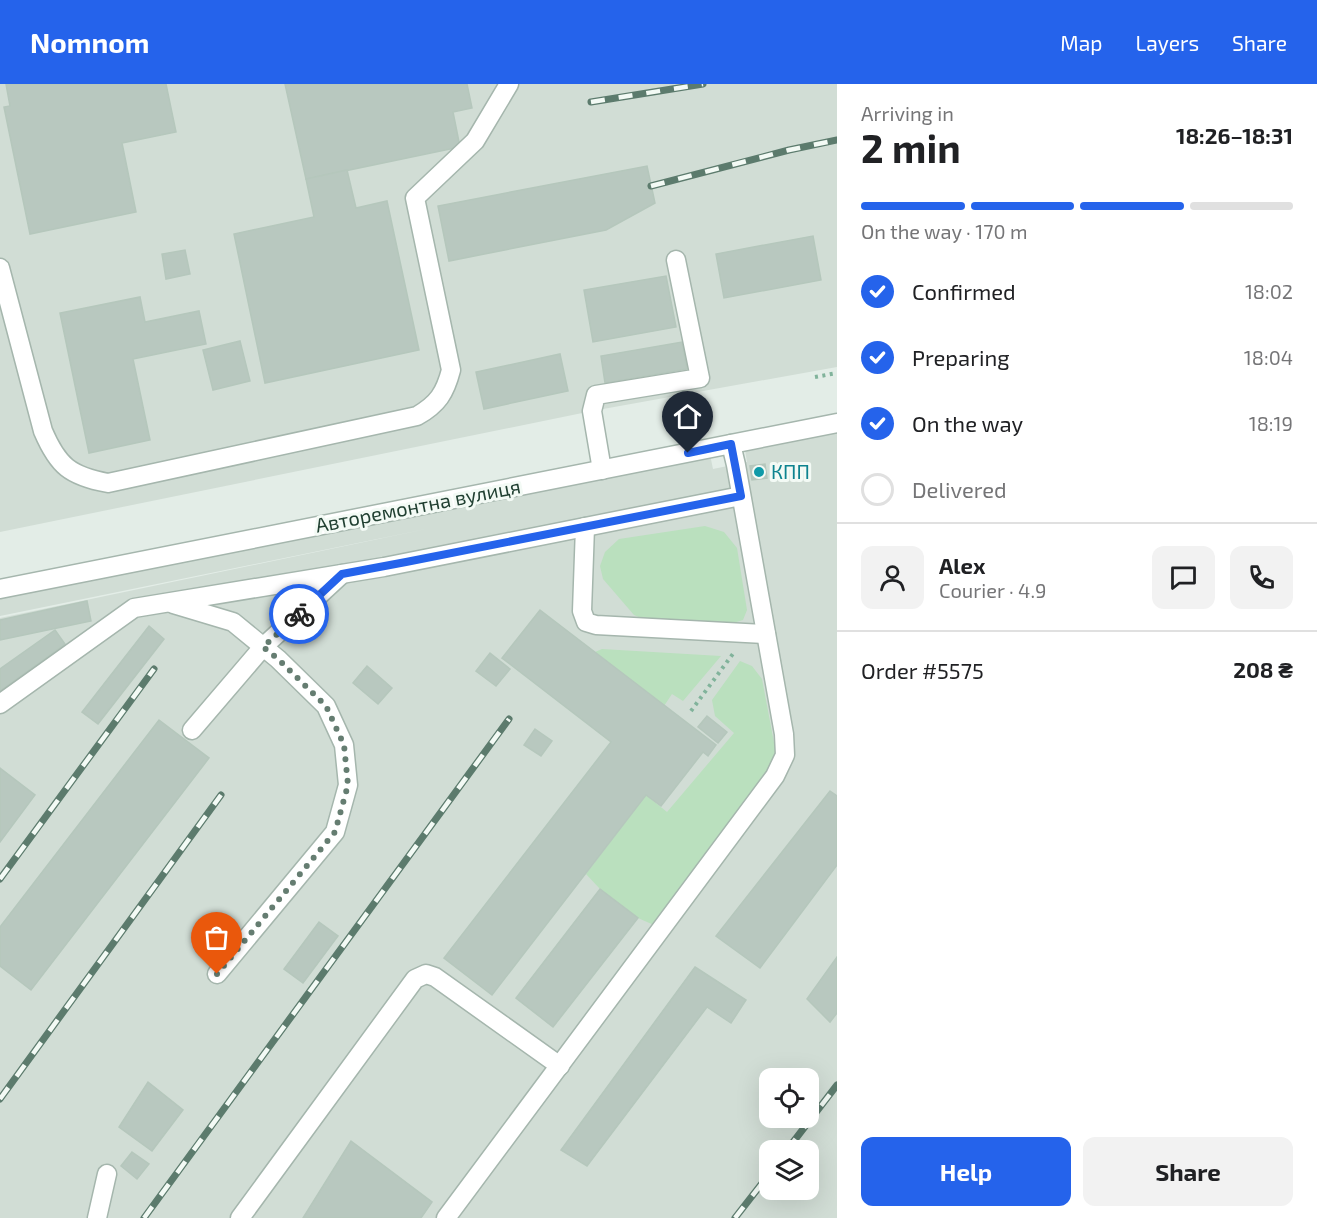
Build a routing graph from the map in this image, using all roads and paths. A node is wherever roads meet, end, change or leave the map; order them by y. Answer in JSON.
{"nodes":[{"id":1,"x":509,"y":84,"type":"edge"},
{"id":2,"x":676,"y":260,"type":"dead end"},
{"id":3,"x":0,"y":268,"type":"edge"},
{"id":4,"x":6,"y":314,"type":"edge"},
{"id":5,"x":837,"y":373,"type":"edge"},
{"id":6,"x":815,"y":377,"type":"dead end"},
{"id":7,"x":837,"y":423,"type":"edge"},
{"id":8,"x":731,"y":444,"type":"junction"},
{"id":9,"x":602,"y":470,"type":"junction"},
{"id":10,"x":741,"y":496,"type":"junction"},
{"id":11,"x":585,"y":527,"type":"junction"},
{"id":12,"x":342,"y":574,"type":"junction"},
{"id":13,"x":0,"y":590,"type":"edge"},
{"id":14,"x":168,"y":602,"type":"junction"},
{"id":15,"x":757,"y":634,"type":"junction"},
{"id":16,"x":263,"y":647,"type":"junction"},
{"id":17,"x":0,"y":704,"type":"edge"},
{"id":18,"x":691,"y":711,"type":"dead end"},
{"id":19,"x":192,"y":730,"type":"dead end"},
{"id":20,"x":217,"y":974,"type":"dead end"},
{"id":21,"x":560,"y":1066,"type":"junction"},
{"id":22,"x":107,"y":1174,"type":"dead end"},
{"id":23,"x":97,"y":1218,"type":"edge"},
{"id":24,"x":240,"y":1218,"type":"edge"},
{"id":25,"x":446,"y":1218,"type":"edge"}],
"edges":[{"from":1,"to":4,"type":"street"},
{"from":2,"to":9,"type":"street"},
{"from":3,"to":4,"type":"street"},
{"from":5,"to":6,"type":"path"},
{"from":7,"to":8,"type":"street","name":"Авторемонтна вулиця"},
{"from":8,"to":9,"type":"street","name":"Авторемонтна вулиця"},
{"from":8,"to":10,"type":"street"},
{"from":9,"to":13,"type":"street","name":"Авторемонтна вулиця"},
{"from":10,"to":11,"type":"street"},
{"from":10,"to":15,"type":"street"},
{"from":11,"to":12,"type":"street"},
{"from":11,"to":15,"type":"street"},
{"from":12,"to":14,"type":"street"},
{"from":12,"to":16,"type":"street"},
{"from":14,"to":16,"type":"street"},
{"from":14,"to":17,"type":"street"},
{"from":15,"to":18,"type":"path"},
{"from":15,"to":21,"type":"street"},
{"from":16,"to":19,"type":"street"},
{"from":16,"to":20,"type":"street"},
{"from":21,"to":24,"type":"street"},
{"from":21,"to":25,"type":"street"},
{"from":22,"to":23,"type":"street"}]}
